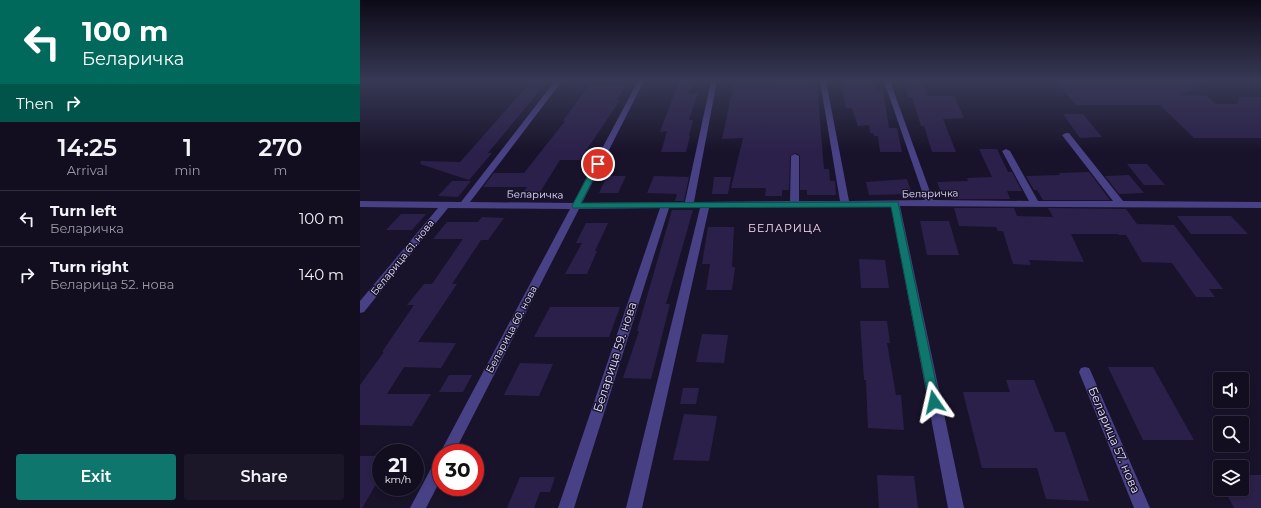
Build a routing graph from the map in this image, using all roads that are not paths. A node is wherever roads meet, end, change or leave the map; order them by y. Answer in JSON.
{"nodes":[{"id":1,"x":540,"y":105,"type":"edge"},
{"id":2,"x":629,"y":105,"type":"edge"},
{"id":3,"x":709,"y":105,"type":"edge"},
{"id":4,"x":827,"y":105,"type":"edge"},
{"id":5,"x":895,"y":105,"type":"edge"},
{"id":6,"x":1066,"y":135,"type":"dead end"},
{"id":7,"x":1006,"y":150,"type":"dead end"},
{"id":8,"x":795,"y":156,"type":"dead end"},
{"id":9,"x":930,"y":203,"type":"junction"},
{"id":10,"x":1035,"y":203,"type":"junction"},
{"id":11,"x":360,"y":204,"type":"edge"},
{"id":12,"x":845,"y":204,"type":"junction"},
{"id":13,"x":895,"y":204,"type":"junction"},
{"id":14,"x":445,"y":205,"type":"junction"},
{"id":15,"x":463,"y":205,"type":"junction"},
{"id":16,"x":705,"y":205,"type":"junction"},
{"id":17,"x":794,"y":205,"type":"junction"},
{"id":18,"x":1121,"y":205,"type":"junction"},
{"id":19,"x":1261,"y":205,"type":"edge"},
{"id":20,"x":576,"y":206,"type":"junction"},
{"id":21,"x":665,"y":206,"type":"junction"},
{"id":22,"x":689,"y":206,"type":"junction"},
{"id":23,"x":360,"y":309,"type":"edge"},
{"id":24,"x":1085,"y":372,"type":"dead end"},
{"id":25,"x":452,"y":444,"type":"edge"},
{"id":26,"x":432,"y":481,"type":"edge"},
{"id":27,"x":418,"y":508,"type":"edge"},
{"id":28,"x":566,"y":508,"type":"edge"},
{"id":29,"x":634,"y":508,"type":"edge"},
{"id":30,"x":956,"y":508,"type":"edge"},
{"id":31,"x":1142,"y":508,"type":"edge"}],
"edges":[{"from":1,"to":15,"type":"street"},
{"from":2,"to":20,"type":"street","name":"Беларица 60. нова"},
{"from":3,"to":22,"type":"street"},
{"from":4,"to":12,"type":"street"},
{"from":5,"to":9,"type":"street"},
{"from":6,"to":18,"type":"street"},
{"from":7,"to":10,"type":"street"},
{"from":8,"to":17,"type":"street"},
{"from":9,"to":10,"type":"street","name":"Беларичка"},
{"from":9,"to":13,"type":"street","name":"Беларичка"},
{"from":10,"to":18,"type":"street","name":"Беларичка"},
{"from":11,"to":14,"type":"street","name":"Беларичка"},
{"from":12,"to":13,"type":"street","name":"Беларичка"},
{"from":12,"to":17,"type":"street","name":"Беларичка"},
{"from":13,"to":30,"type":"street"},
{"from":14,"to":15,"type":"street","name":"Беларичка"},
{"from":14,"to":23,"type":"street","name":"Беларица 61. нова"},
{"from":15,"to":20,"type":"street","name":"Беларичка"},
{"from":16,"to":17,"type":"street","name":"Беларичка"},
{"from":16,"to":22,"type":"street","name":"Беларичка"},
{"from":16,"to":29,"type":"street"},
{"from":18,"to":19,"type":"street","name":"Беларичка"},
{"from":20,"to":21,"type":"street","name":"Беларичка"},
{"from":20,"to":25,"type":"street","name":"Беларица 60. нова"},
{"from":21,"to":22,"type":"street","name":"Беларичка"},
{"from":21,"to":28,"type":"street","name":"Беларица 59. нова"},
{"from":24,"to":31,"type":"street","name":"Беларица 57. нова"},
{"from":26,"to":27,"type":"street"}]}
